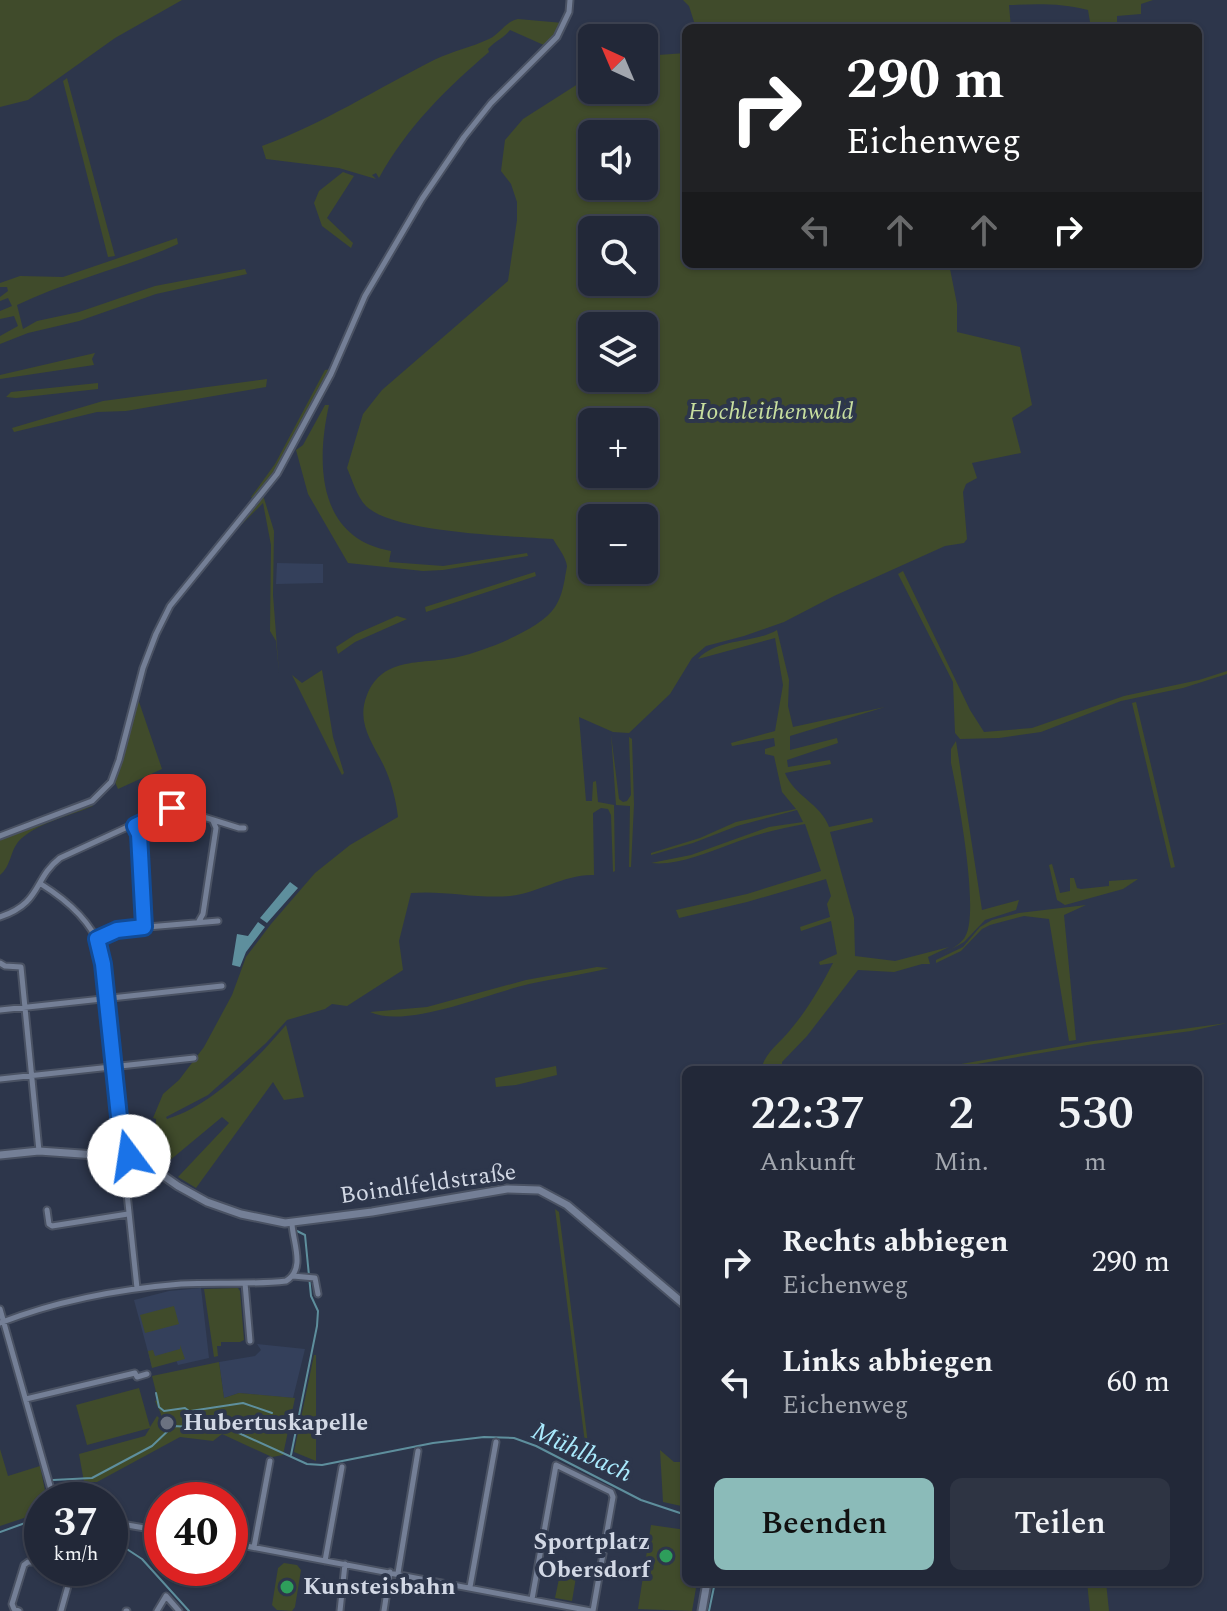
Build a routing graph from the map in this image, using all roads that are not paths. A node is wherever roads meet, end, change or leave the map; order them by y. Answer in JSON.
{"nodes":[{"id":1,"x":570,"y":0,"type":"edge"},
{"id":2,"x":213,"y":821,"type":"junction"},
{"id":3,"x":135,"y":826,"type":"junction"},
{"id":4,"x":244,"y":828,"type":"dead end"},
{"id":5,"x":0,"y":836,"type":"edge"},
{"id":6,"x":41,"y":884,"type":"junction"},
{"id":7,"x":0,"y":917,"type":"edge"},
{"id":8,"x":199,"y":921,"type":"junction"},
{"id":9,"x":218,"y":921,"type":"dead end"},
{"id":10,"x":144,"y":927,"type":"junction"},
{"id":11,"x":97,"y":939,"type":"junction"},
{"id":12,"x":0,"y":963,"type":"edge"},
{"id":13,"x":222,"y":986,"type":"dead end"},
{"id":14,"x":107,"y":998,"type":"junction"},
{"id":15,"x":25,"y":1007,"type":"junction"},
{"id":16,"x":0,"y":1010,"type":"edge"},
{"id":17,"x":194,"y":1058,"type":"dead end"},
{"id":18,"x":114,"y":1066,"type":"junction"},
{"id":19,"x":32,"y":1075,"type":"junction"},
{"id":20,"x":0,"y":1079,"type":"edge"},
{"id":21,"x":39,"y":1151,"type":"junction"},
{"id":22,"x":0,"y":1155,"type":"edge"},
{"id":23,"x":123,"y":1155,"type":"junction"},
{"id":24,"x":124,"y":1165,"type":"dead end"},
{"id":25,"x":47,"y":1210,"type":"dead end"},
{"id":26,"x":128,"y":1214,"type":"junction"},
{"id":27,"x":292,"y":1224,"type":"junction"},
{"id":28,"x":293,"y":1276,"type":"junction"},
{"id":29,"x":245,"y":1283,"type":"junction"},
{"id":30,"x":137,"y":1288,"type":"junction"},
{"id":31,"x":318,"y":1294,"type":"dead end"},
{"id":32,"x":682,"y":1303,"type":"edge"},
{"id":33,"x":0,"y":1309,"type":"edge"},
{"id":34,"x":2,"y":1322,"type":"edge"},
{"id":35,"x":250,"y":1341,"type":"dead end"},
{"id":36,"x":147,"y":1374,"type":"dead end"},
{"id":37,"x":26,"y":1399,"type":"junction"},
{"id":38,"x":496,"y":1442,"type":"dead end"},
{"id":39,"x":418,"y":1451,"type":"dead end"},
{"id":40,"x":270,"y":1461,"type":"dead end"},
{"id":41,"x":342,"y":1467,"type":"dead end"},
{"id":42,"x":49,"y":1482,"type":"edge"},
{"id":43,"x":248,"y":1546,"type":"edge"},
{"id":44,"x":254,"y":1547,"type":"junction"},
{"id":45,"x":325,"y":1561,"type":"junction"},
{"id":46,"x":345,"y":1564,"type":"junction"},
{"id":47,"x":24,"y":1565,"type":"edge"},
{"id":48,"x":390,"y":1572,"type":"junction"},
{"id":49,"x":398,"y":1573,"type":"junction"},
{"id":50,"x":68,"y":1586,"type":"edge"},
{"id":51,"x":706,"y":1586,"type":"edge"},
{"id":52,"x":470,"y":1587,"type":"junction"},
{"id":53,"x":532,"y":1599,"type":"junction"},
{"id":54,"x":19,"y":1611,"type":"edge"},
{"id":55,"x":61,"y":1611,"type":"edge"},
{"id":56,"x":157,"y":1611,"type":"edge"},
{"id":57,"x":179,"y":1611,"type":"edge"},
{"id":58,"x":340,"y":1611,"type":"edge"},
{"id":59,"x":384,"y":1611,"type":"edge"},
{"id":60,"x":592,"y":1611,"type":"edge"},
{"id":61,"x":702,"y":1611,"type":"edge"}],
"edges":[{"from":1,"to":5,"type":"street"},
{"from":2,"to":3,"type":"street"},
{"from":2,"to":4,"type":"street"},
{"from":2,"to":8,"type":"street"},
{"from":3,"to":6,"type":"street"},
{"from":3,"to":10,"type":"street"},
{"from":6,"to":7,"type":"street"},
{"from":6,"to":11,"type":"street"},
{"from":8,"to":9,"type":"street"},
{"from":8,"to":10,"type":"street"},
{"from":10,"to":11,"type":"street"},
{"from":11,"to":14,"type":"street"},
{"from":12,"to":15,"type":"street"},
{"from":13,"to":14,"type":"street"},
{"from":14,"to":15,"type":"street"},
{"from":14,"to":18,"type":"street"},
{"from":15,"to":16,"type":"street"},
{"from":15,"to":19,"type":"street"},
{"from":17,"to":18,"type":"street"},
{"from":18,"to":19,"type":"street"},
{"from":18,"to":23,"type":"street"},
{"from":19,"to":20,"type":"street"},
{"from":19,"to":21,"type":"street"},
{"from":21,"to":22,"type":"street","name":"Boindlfeldstraße"},
{"from":21,"to":23,"type":"street","name":"Boindlfeldstraße"},
{"from":23,"to":27,"type":"street","name":"Boindlfeldstraße"},
{"from":24,"to":26,"type":"street"},
{"from":25,"to":26,"type":"street"},
{"from":26,"to":30,"type":"street"},
{"from":27,"to":28,"type":"street"},
{"from":27,"to":32,"type":"street","name":"Boindlfeldstraße"},
{"from":28,"to":29,"type":"street"},
{"from":28,"to":31,"type":"street"},
{"from":29,"to":30,"type":"street"},
{"from":29,"to":35,"type":"street"},
{"from":30,"to":34,"type":"street"},
{"from":33,"to":34,"type":"street"},
{"from":34,"to":37,"type":"street"},
{"from":36,"to":37,"type":"street"},
{"from":37,"to":42,"type":"street"},
{"from":38,"to":52,"type":"street"},
{"from":39,"to":49,"type":"street"},
{"from":40,"to":44,"type":"street"},
{"from":41,"to":45,"type":"street"},
{"from":43,"to":44,"type":"street"},
{"from":44,"to":45,"type":"street"},
{"from":45,"to":46,"type":"street"},
{"from":46,"to":48,"type":"street"},
{"from":46,"to":58,"type":"street"},
{"from":47,"to":54,"type":"street"},
{"from":48,"to":49,"type":"street"},
{"from":48,"to":59,"type":"street"},
{"from":49,"to":52,"type":"street"},
{"from":50,"to":55,"type":"street"},
{"from":51,"to":61,"type":"street"},
{"from":52,"to":53,"type":"street"},
{"from":53,"to":60,"type":"street"},
{"from":53,"to":60,"type":"street"},
{"from":56,"to":57,"type":"street"}]}
